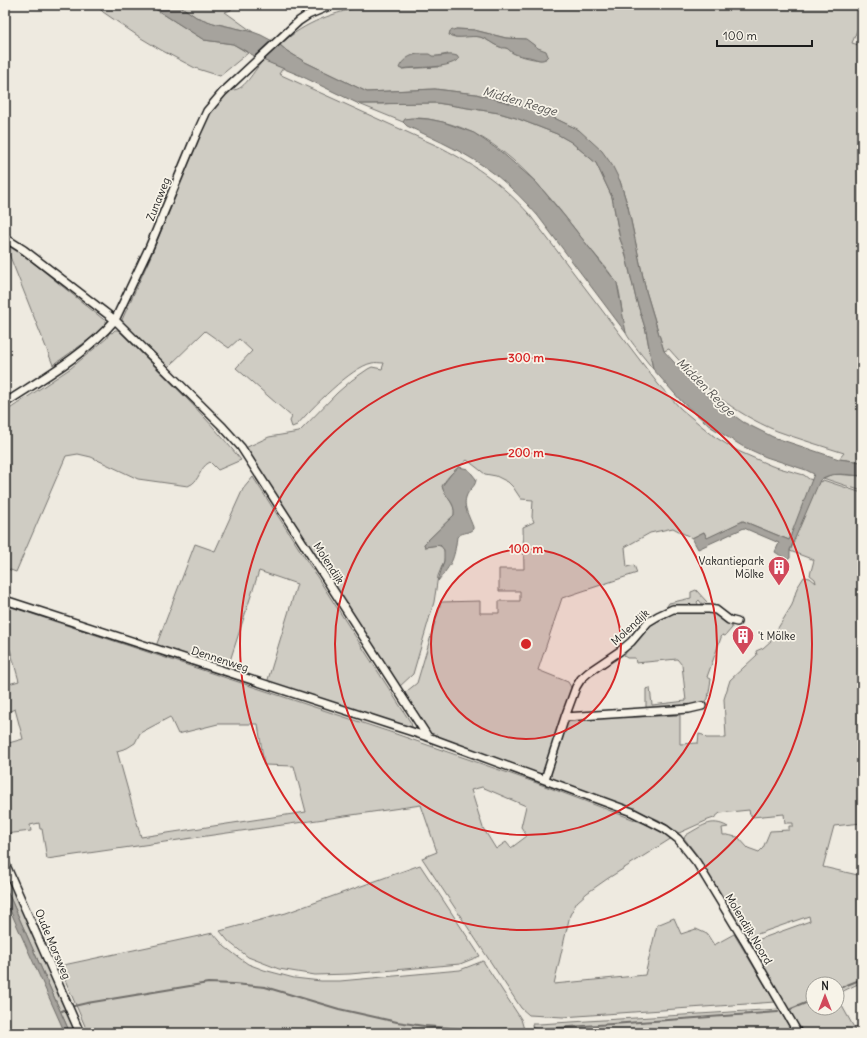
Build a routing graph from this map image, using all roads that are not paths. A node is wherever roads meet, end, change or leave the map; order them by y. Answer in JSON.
{"nodes":[{"id":1,"x":332,"y":5,"type":"edge"},
{"id":2,"x":5,"y":238,"type":"edge"},
{"id":3,"x":115,"y":320,"type":"junction"},
{"id":4,"x":5,"y":403,"type":"edge"},
{"id":5,"x":5,"y":600,"type":"edge"},
{"id":6,"x":737,"y":622,"type":"dead end"},
{"id":7,"x":702,"y":706,"type":"dead end"},
{"id":8,"x":565,"y":717,"type":"junction"},
{"id":9,"x":428,"y":737,"type":"junction"},
{"id":10,"x":545,"y":779,"type":"junction"},
{"id":11,"x":5,"y":863,"type":"edge"},
{"id":12,"x":80,"y":1033,"type":"edge"},
{"id":13,"x":798,"y":1033,"type":"edge"}],
"edges":[{"from":1,"to":3,"type":"street","name":"Zunaweg"},
{"from":2,"to":3,"type":"street"},
{"from":3,"to":4,"type":"street","name":"Zunaweg"},
{"from":3,"to":9,"type":"street","name":"Molendijk"},
{"from":5,"to":9,"type":"street","name":"Dennenweg"},
{"from":6,"to":8,"type":"street","name":"Molendijk"},
{"from":7,"to":8,"type":"street"},
{"from":8,"to":10,"type":"street","name":"Molendijk"},
{"from":9,"to":10,"type":"street"},
{"from":10,"to":13,"type":"street","name":"Molendijk Noord"},
{"from":11,"to":12,"type":"street","name":"Oude Morsweg"}]}
